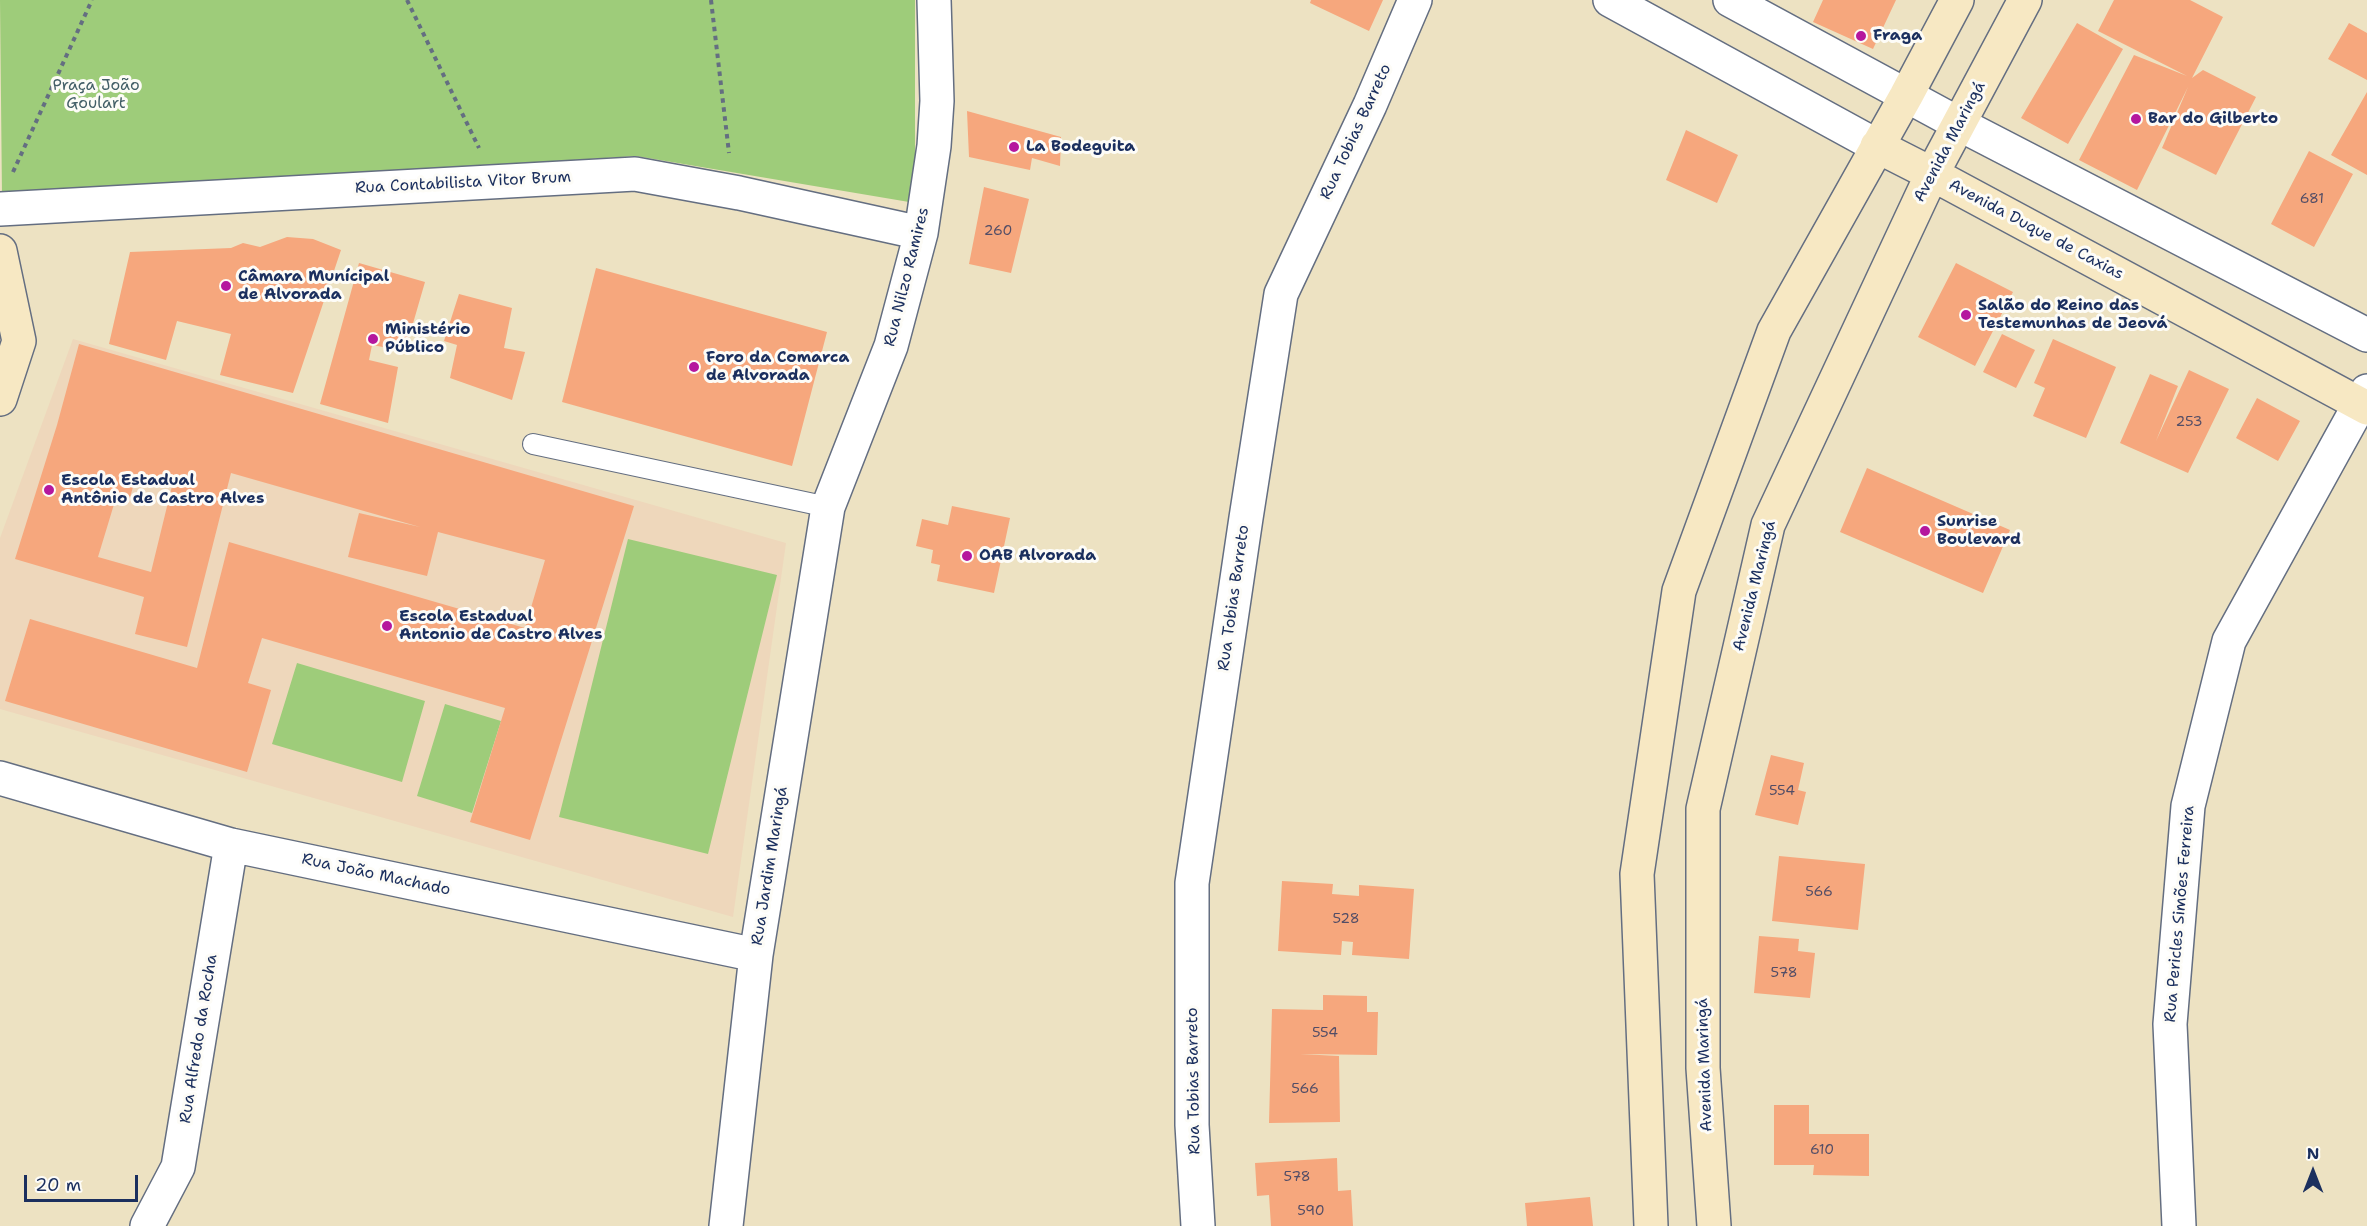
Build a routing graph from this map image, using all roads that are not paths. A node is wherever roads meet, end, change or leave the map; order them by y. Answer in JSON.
{"nodes":[{"id":1,"x":934,"y":0,"type":"edge"},
{"id":2,"x":1415,"y":0,"type":"edge"},
{"id":3,"x":1610,"y":0,"type":"edge"},
{"id":4,"x":1730,"y":0,"type":"edge"},
{"id":5,"x":1957,"y":0,"type":"edge"},
{"id":6,"x":2025,"y":0,"type":"edge"},
{"id":7,"x":1906,"y":96,"type":"junction"},
{"id":8,"x":1959,"y":124,"type":"junction"},
{"id":9,"x":1877,"y":146,"type":"junction"},
{"id":10,"x":1932,"y":174,"type":"junction"},
{"id":11,"x":0,"y":209,"type":"edge"},
{"id":12,"x":921,"y":233,"type":"junction"},
{"id":13,"x":0,"y":252,"type":"edge"},
{"id":14,"x":2367,"y":335,"type":"edge"},
{"id":15,"x":0,"y":399,"type":"edge"},
{"id":16,"x":2365,"y":401,"type":"edge"},
{"id":17,"x":533,"y":444,"type":"dead end"},
{"id":18,"x":828,"y":507,"type":"junction"},
{"id":19,"x":0,"y":778,"type":"edge"},
{"id":20,"x":231,"y":845,"type":"junction"},
{"id":21,"x":756,"y":955,"type":"junction"},
{"id":22,"x":147,"y":1226,"type":"edge"},
{"id":23,"x":726,"y":1226,"type":"edge"},
{"id":24,"x":1198,"y":1226,"type":"edge"},
{"id":25,"x":1651,"y":1226,"type":"edge"},
{"id":26,"x":1713,"y":1226,"type":"edge"},
{"id":27,"x":2179,"y":1226,"type":"edge"}],
"edges":[{"from":1,"to":12,"type":"street","name":"Rua Nilzo Ramires"},
{"from":2,"to":24,"type":"street","name":"Rua Tobias Barreto"},
{"from":3,"to":9,"type":"street","name":"Avenida Duque de Caxias"},
{"from":4,"to":7,"type":"street"},
{"from":5,"to":7,"type":"main road"},
{"from":6,"to":8,"type":"main road","name":"Avenida Maringá"},
{"from":7,"to":8,"type":"street"},
{"from":7,"to":9,"type":"main road"},
{"from":8,"to":10,"type":"main road","name":"Avenida Maringá"},
{"from":8,"to":14,"type":"street"},
{"from":9,"to":10,"type":"main road","name":"Avenida Duque de Caxias"},
{"from":9,"to":25,"type":"main road"},
{"from":10,"to":16,"type":"main road","name":"Avenida Duque de Caxias"},
{"from":10,"to":26,"type":"main road","name":"Avenida Maringá"},
{"from":11,"to":12,"type":"street","name":"Rua Contabilista Vitor Brum"},
{"from":12,"to":18,"type":"street","name":"Rua Nilzo Ramires"},
{"from":13,"to":15,"type":"main road"},
{"from":16,"to":27,"type":"street","name":"Rua Pericles Simões Ferreira"},
{"from":17,"to":18,"type":"lane"},
{"from":18,"to":21,"type":"street","name":"Rua Jardim Maringá"},
{"from":19,"to":20,"type":"street","name":"Rua João Machado"},
{"from":20,"to":21,"type":"street","name":"Rua João Machado"},
{"from":20,"to":22,"type":"street","name":"Rua Alfredo da Rocha"},
{"from":21,"to":23,"type":"street","name":"Rua Jardim Maringá"}]}
